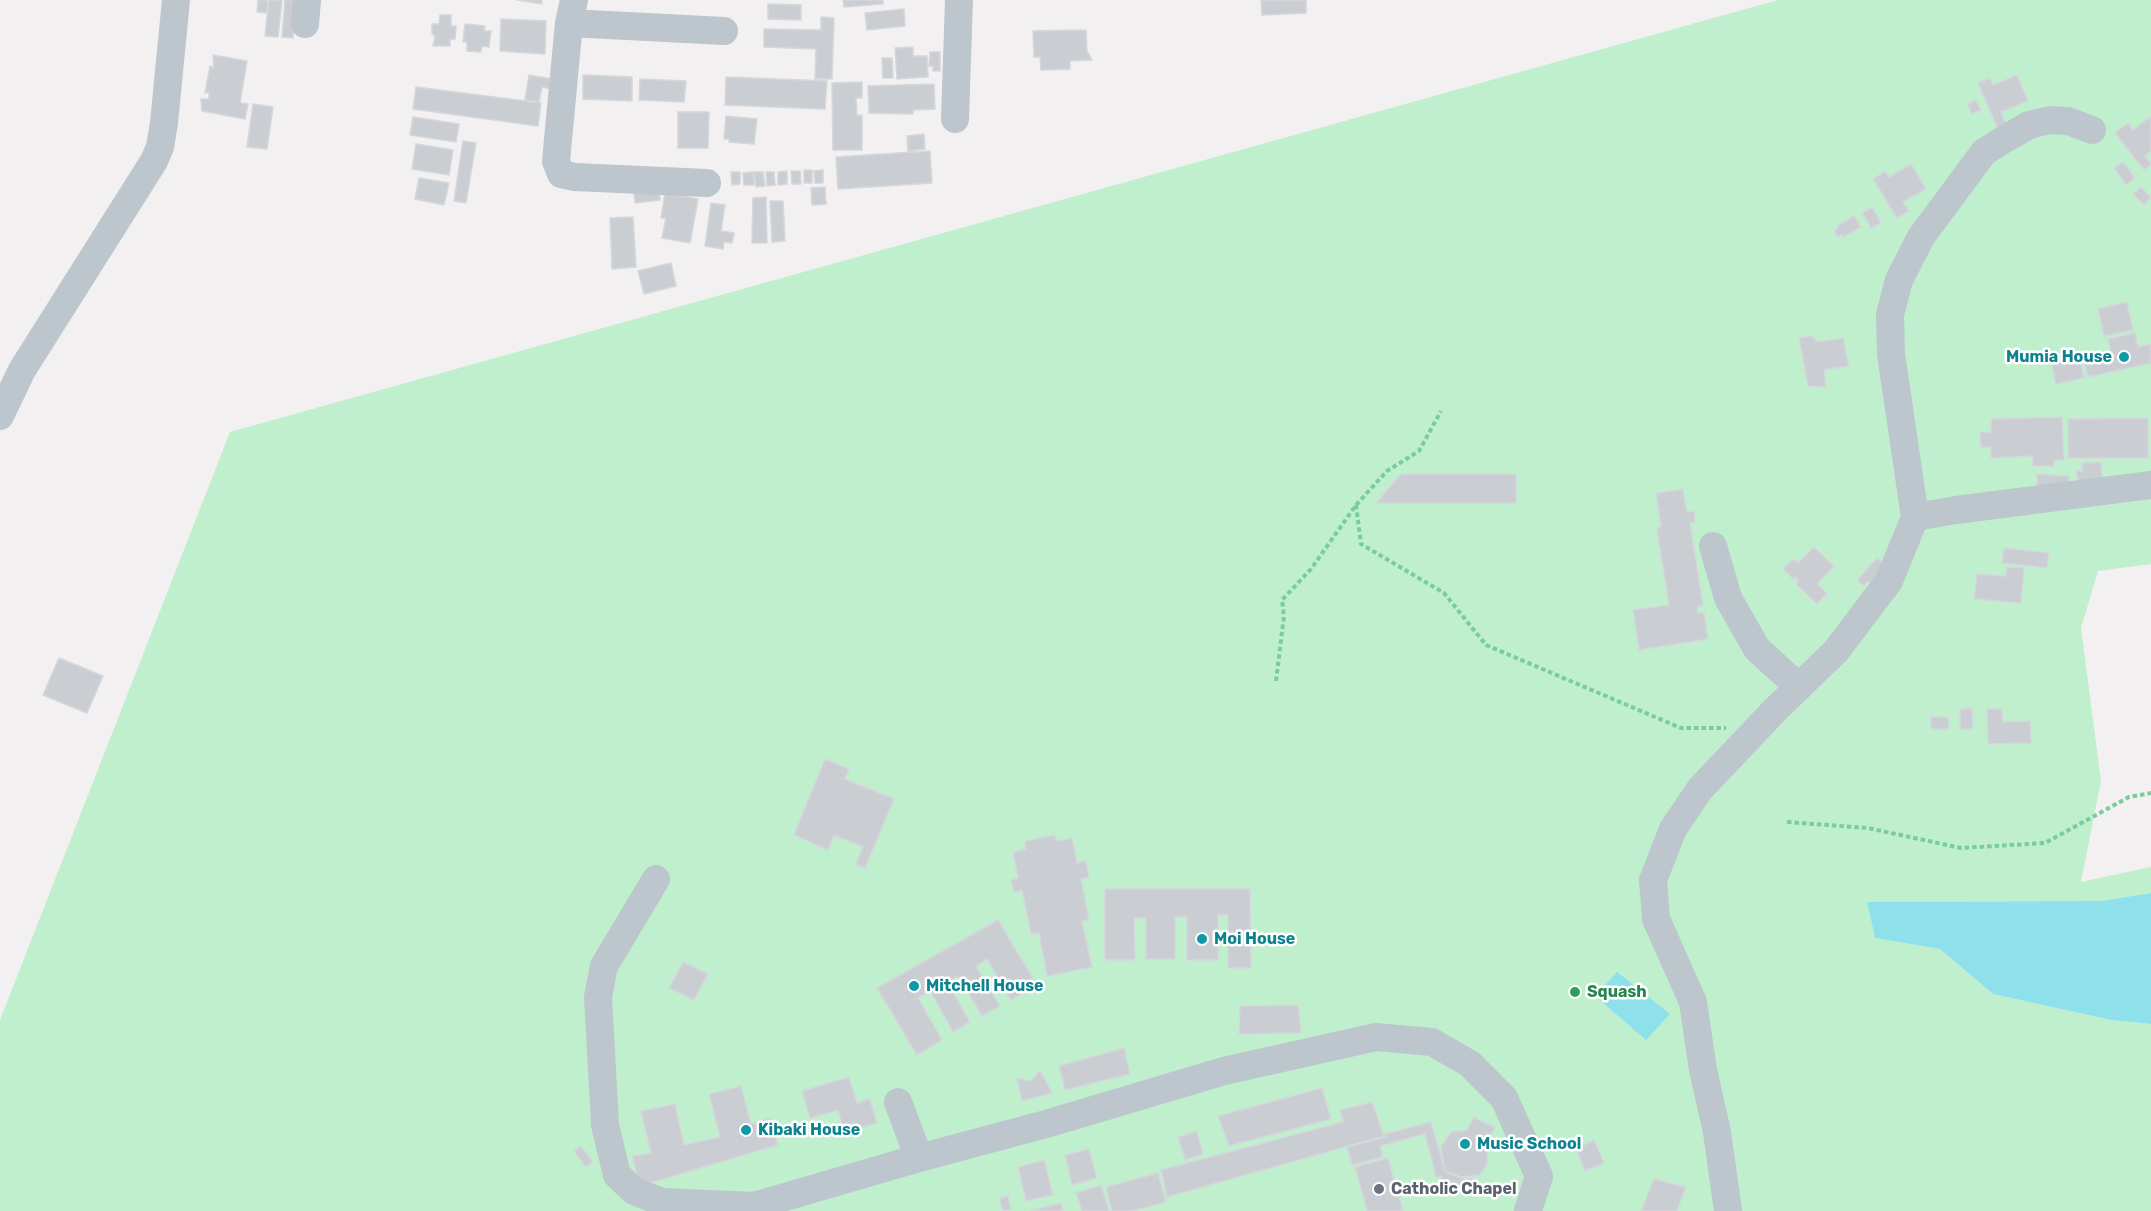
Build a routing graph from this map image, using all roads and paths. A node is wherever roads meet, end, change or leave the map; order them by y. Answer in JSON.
{"nodes":[{"id":1,"x":176,"y":0,"type":"edge"},
{"id":2,"x":959,"y":0,"type":"edge"},
{"id":3,"x":572,"y":11,"type":"edge"},
{"id":4,"x":724,"y":31,"type":"dead end"},
{"id":5,"x":955,"y":119,"type":"dead end"},
{"id":6,"x":2092,"y":130,"type":"dead end"},
{"id":7,"x":707,"y":183,"type":"dead end"},
{"id":8,"x":1441,"y":411,"type":"dead end"},
{"id":9,"x":0,"y":416,"type":"edge"},
{"id":10,"x":2151,"y":485,"type":"edge"},
{"id":11,"x":1356,"y":505,"type":"junction"},
{"id":12,"x":1915,"y":517,"type":"junction"},
{"id":13,"x":1713,"y":546,"type":"dead end"},
{"id":14,"x":1276,"y":681,"type":"dead end"},
{"id":15,"x":1799,"y":687,"type":"junction"},
{"id":16,"x":1757,"y":729,"type":"junction"},
{"id":17,"x":2151,"y":793,"type":"edge"},
{"id":18,"x":1787,"y":822,"type":"dead end"},
{"id":19,"x":656,"y":879,"type":"dead end"},
{"id":20,"x":898,"y":1102,"type":"dead end"},
{"id":21,"x":919,"y":1158,"type":"junction"},
{"id":22,"x":747,"y":1208,"type":"edge"},
{"id":23,"x":1528,"y":1211,"type":"edge"},
{"id":24,"x":1728,"y":1211,"type":"edge"}],
"edges":[{"from":1,"to":9,"type":"street"},
{"from":2,"to":5,"type":"street"},
{"from":3,"to":4,"type":"street"},
{"from":3,"to":7,"type":"street"},
{"from":6,"to":12,"type":"street"},
{"from":8,"to":11,"type":"path"},
{"from":10,"to":12,"type":"street"},
{"from":11,"to":14,"type":"path"},
{"from":11,"to":16,"type":"path"},
{"from":12,"to":15,"type":"street"},
{"from":13,"to":15,"type":"street"},
{"from":15,"to":16,"type":"street"},
{"from":16,"to":24,"type":"street"},
{"from":17,"to":18,"type":"path"},
{"from":19,"to":22,"type":"street"},
{"from":20,"to":21,"type":"street"},
{"from":21,"to":22,"type":"street"},
{"from":21,"to":23,"type":"street"}]}
